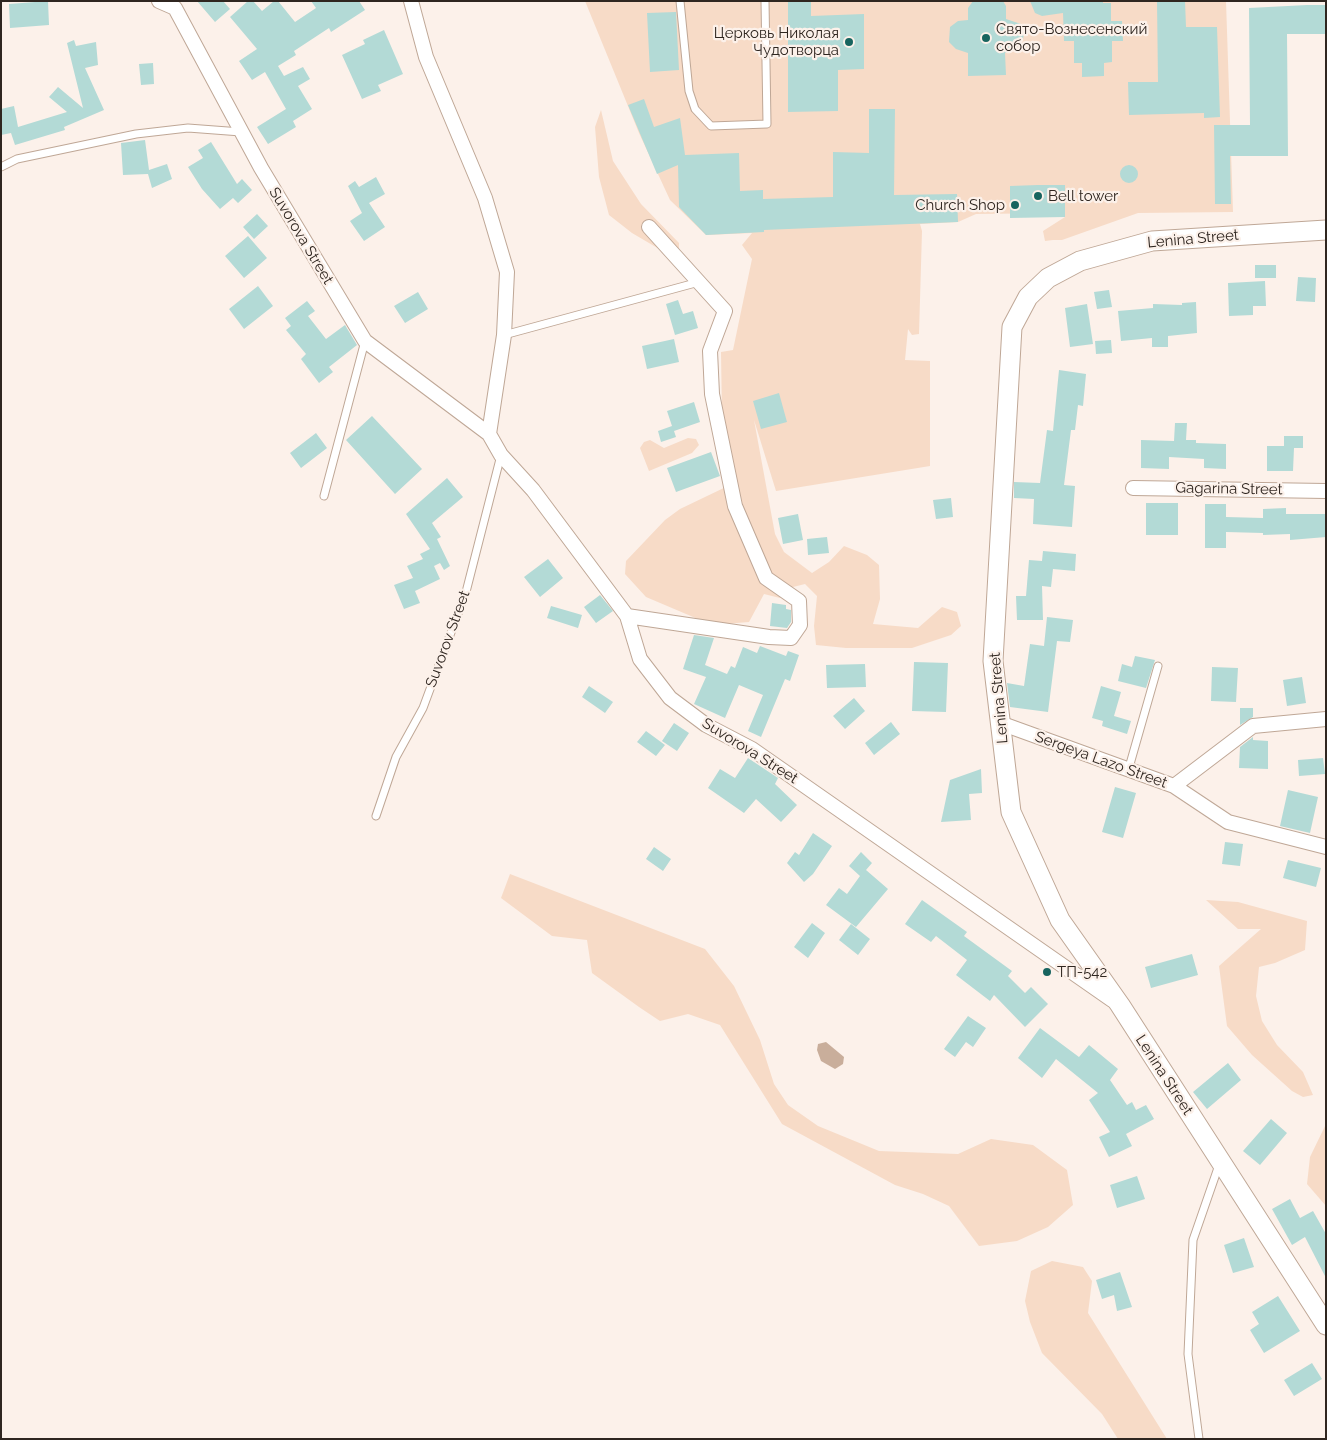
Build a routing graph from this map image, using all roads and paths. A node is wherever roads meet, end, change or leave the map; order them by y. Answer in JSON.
{"nodes":[{"id":1,"x":160,"y":1,"type":"edge"},
{"id":2,"x":411,"y":1,"type":"edge"},
{"id":3,"x":680,"y":1,"type":"edge"},
{"id":4,"x":765,"y":1,"type":"edge"},
{"id":5,"x":241,"y":132,"type":"junction"},
{"id":6,"x":1,"y":167,"type":"edge"},
{"id":7,"x":649,"y":227,"type":"dead end"},
{"id":8,"x":1326,"y":230,"type":"edge"},
{"id":9,"x":699,"y":282,"type":"junction"},
{"id":10,"x":504,"y":335,"type":"junction"},
{"id":11,"x":365,"y":341,"type":"junction"},
{"id":12,"x":489,"y":434,"type":"junction"},
{"id":13,"x":501,"y":455,"type":"junction"},
{"id":14,"x":1133,"y":488,"type":"dead end"},
{"id":15,"x":1326,"y":491,"type":"edge"},
{"id":16,"x":324,"y":496,"type":"dead end"},
{"id":17,"x":627,"y":616,"type":"junction"},
{"id":18,"x":1158,"y":666,"type":"dead end"},
{"id":19,"x":1326,"y":719,"type":"edge"},
{"id":20,"x":1000,"y":723,"type":"junction"},
{"id":21,"x":1128,"y":771,"type":"junction"},
{"id":22,"x":1174,"y":786,"type":"junction"},
{"id":23,"x":376,"y":816,"type":"dead end"},
{"id":24,"x":1326,"y":847,"type":"edge"},
{"id":25,"x":1120,"y":1005,"type":"junction"},
{"id":26,"x":1221,"y":1160,"type":"junction"},
{"id":27,"x":1326,"y":1324,"type":"edge"},
{"id":28,"x":1199,"y":1439,"type":"edge"}],
"edges":[{"from":1,"to":5,"type":"street","name":"Suvorova Street"},
{"from":2,"to":10,"type":"street"},
{"from":3,"to":4,"type":"lane"},
{"from":5,"to":6,"type":"lane"},
{"from":5,"to":11,"type":"street","name":"Suvorova Street"},
{"from":7,"to":9,"type":"street"},
{"from":8,"to":20,"type":"main road","name":"Lenina Street"},
{"from":9,"to":10,"type":"lane"},
{"from":9,"to":17,"type":"street"},
{"from":10,"to":12,"type":"street"},
{"from":11,"to":12,"type":"street","name":"Suvorova Street"},
{"from":11,"to":16,"type":"lane"},
{"from":12,"to":13,"type":"street","name":"Suvorova Street"},
{"from":13,"to":17,"type":"street","name":"Suvorova Street"},
{"from":13,"to":23,"type":"lane","name":"Suvorov Street"},
{"from":14,"to":15,"type":"street","name":"Gagarina Street"},
{"from":17,"to":25,"type":"street","name":"Suvorova Street"},
{"from":18,"to":21,"type":"lane"},
{"from":19,"to":22,"type":"street","name":"Sergeya Lazo Street"},
{"from":20,"to":21,"type":"street","name":"Sergeya Lazo Street"},
{"from":20,"to":25,"type":"main road","name":"Lenina Street"},
{"from":21,"to":22,"type":"street","name":"Sergeya Lazo Street"},
{"from":22,"to":24,"type":"street","name":"Sergeya Lazo Street"},
{"from":25,"to":26,"type":"main road","name":"Lenina Street"},
{"from":26,"to":27,"type":"main road","name":"Lenina Street"},
{"from":26,"to":28,"type":"lane"}]}
